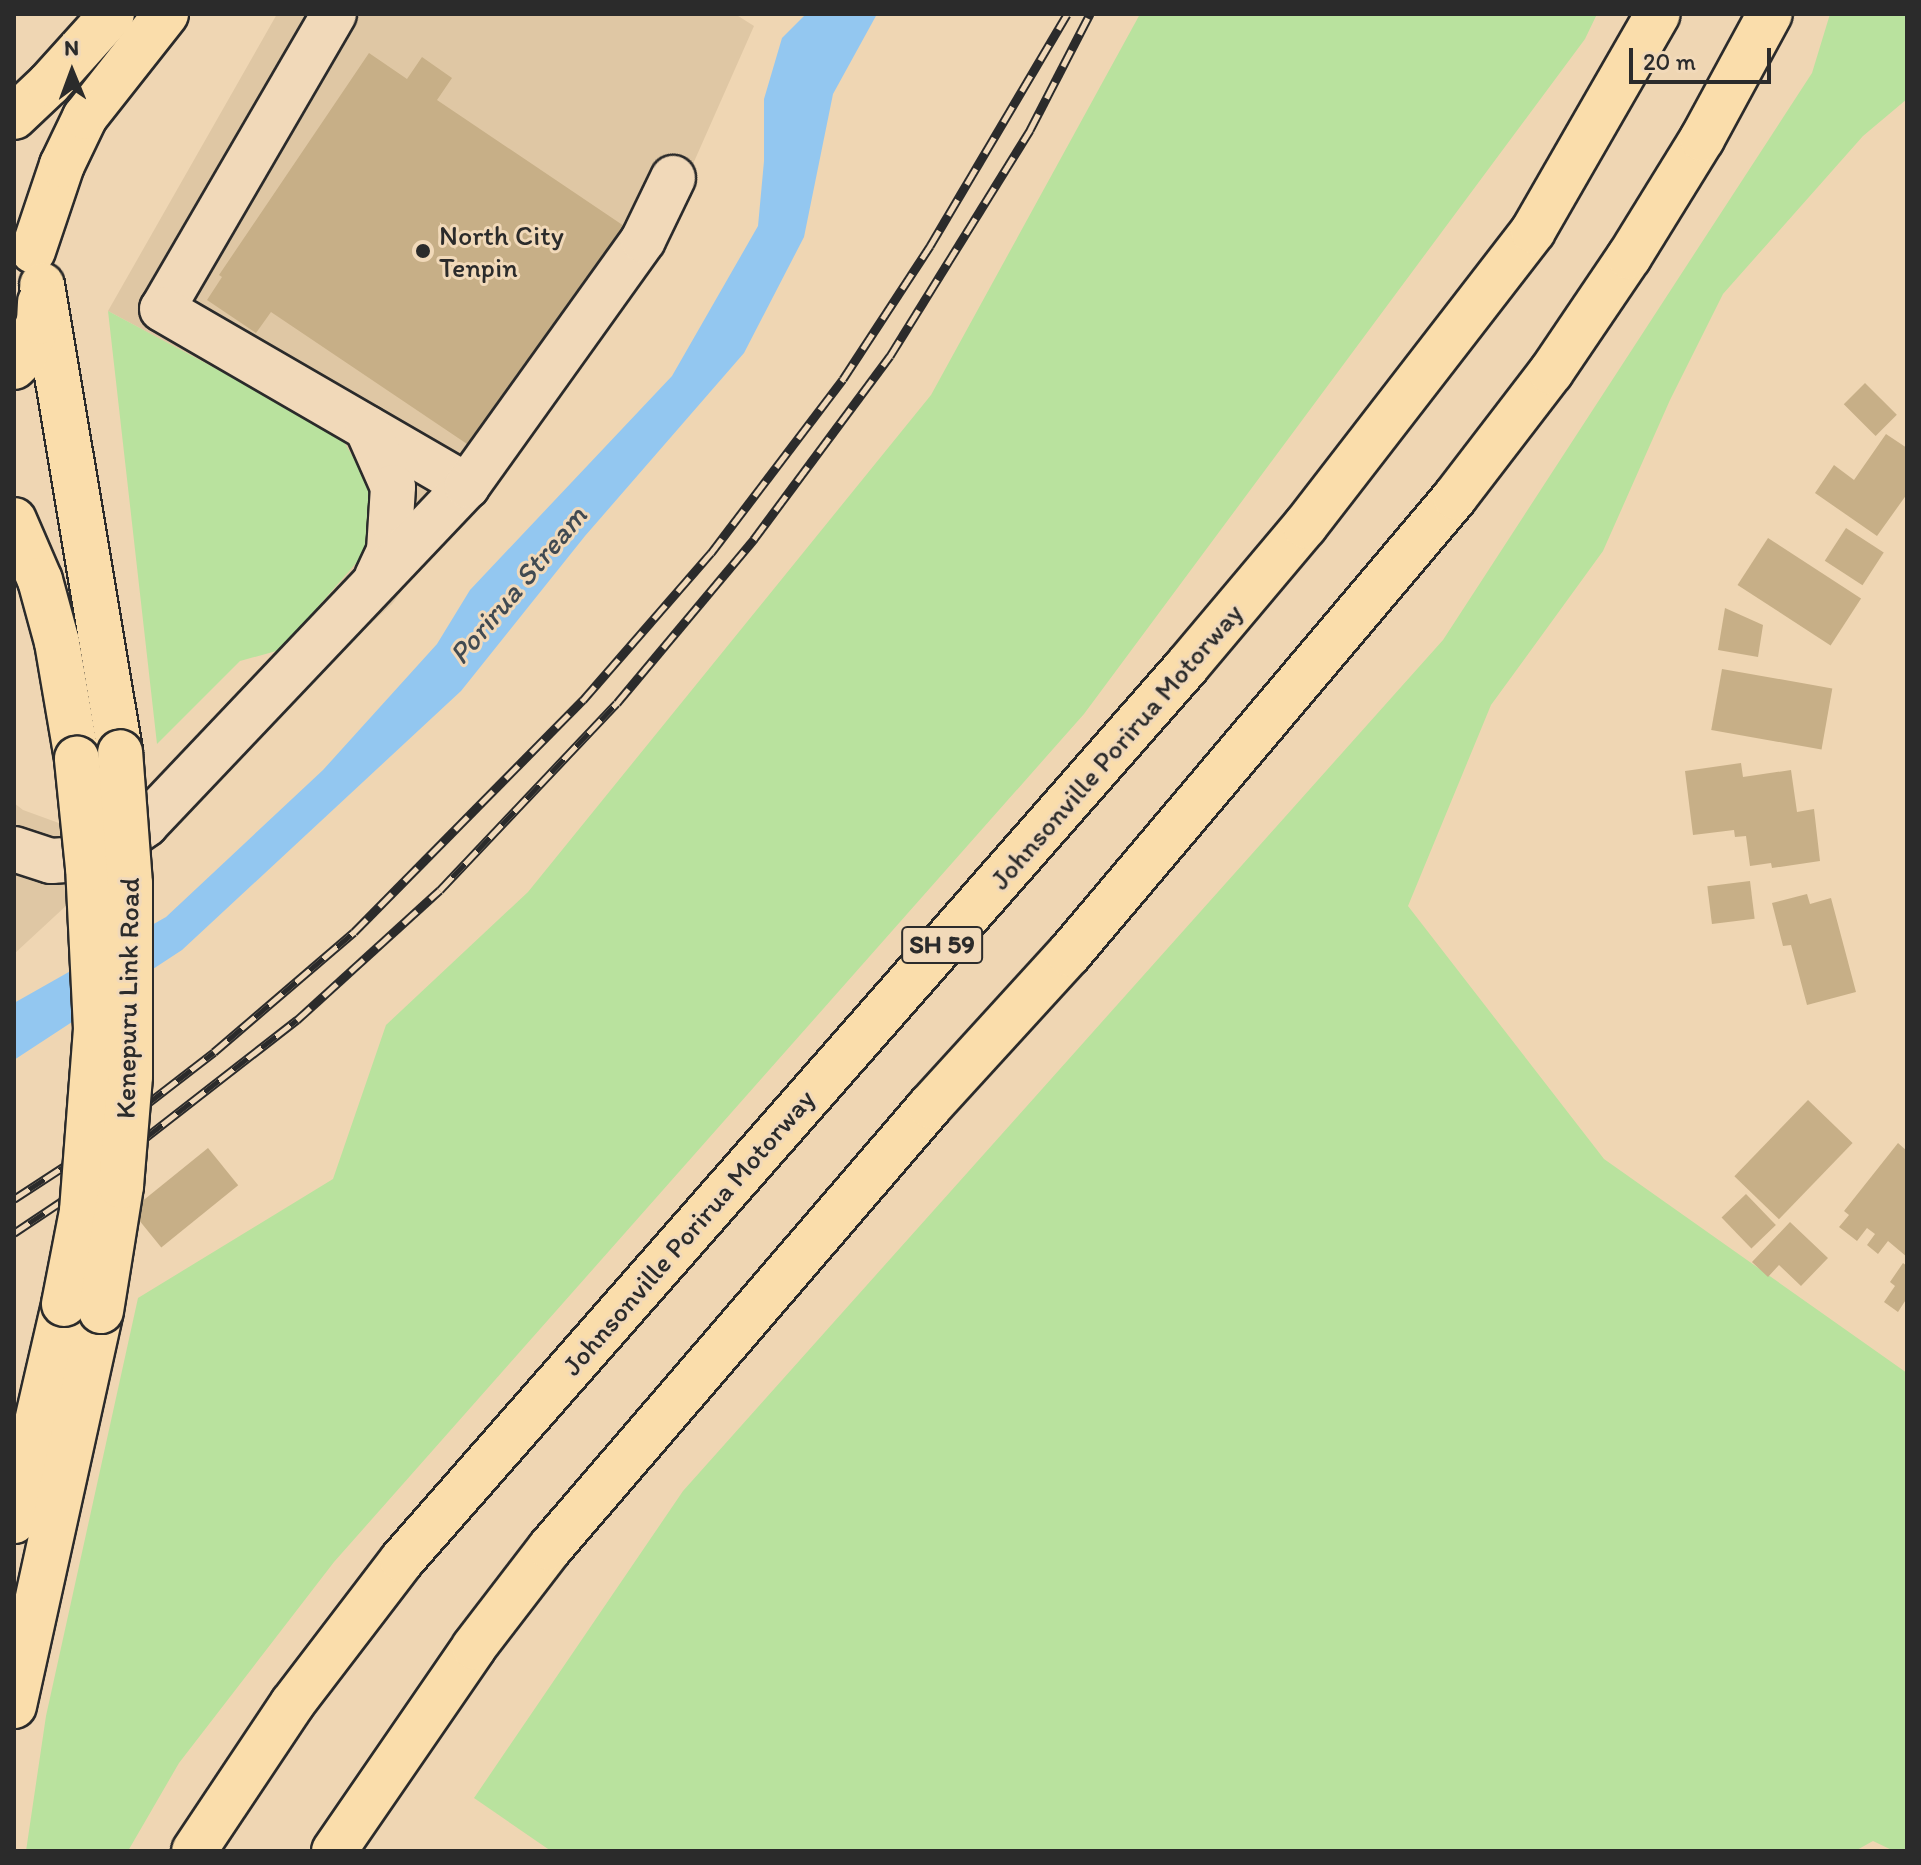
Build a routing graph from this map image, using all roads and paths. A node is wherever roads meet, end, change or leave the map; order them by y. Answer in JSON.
{"nodes":[{"id":1,"x":112,"y":14,"type":"edge"},
{"id":2,"x":166,"y":14,"type":"edge"},
{"id":3,"x":334,"y":14,"type":"edge"},
{"id":4,"x":1658,"y":14,"type":"edge"},
{"id":5,"x":1770,"y":14,"type":"edge"},
{"id":6,"x":14,"y":117,"type":"edge"},
{"id":7,"x":673,"y":178,"type":"dead end"},
{"id":8,"x":30,"y":253,"type":"edge"},
{"id":9,"x":14,"y":367,"type":"edge"},
{"id":10,"x":367,"y":428,"type":"junction"},
{"id":11,"x":467,"y":486,"type":"junction"},
{"id":12,"x":14,"y":520,"type":"edge"},
{"id":13,"x":371,"y":590,"type":"junction"},
{"id":14,"x":14,"y":849,"type":"edge"},
{"id":15,"x":82,"y":1307,"type":"junction"},
{"id":16,"x":14,"y":1521,"type":"edge"},
{"id":17,"x":14,"y":1706,"type":"edge"},
{"id":18,"x":194,"y":1851,"type":"edge"},
{"id":19,"x":334,"y":1851,"type":"edge"}],
"edges":[{"from":1,"to":6,"type":"main road"},
{"from":2,"to":8,"type":"main road"},
{"from":3,"to":10,"type":"lane"},
{"from":4,"to":18,"type":"main road","name":"Johnsonville Porirua Motorway","number":"SH 59"},
{"from":5,"to":19,"type":"main road"},
{"from":7,"to":11,"type":"lane"},
{"from":8,"to":9,"type":"main road"},
{"from":8,"to":15,"type":"main road","name":"Kenepuru Link Road","bridge":true},
{"from":10,"to":11,"type":"lane"},
{"from":10,"to":13,"type":"lane"},
{"from":11,"to":13,"type":"lane"},
{"from":12,"to":15,"type":"main road","name":"Kenepuru Link Road","bridge":true},
{"from":13,"to":14,"type":"lane"},
{"from":15,"to":16,"type":"main road","name":"Kenepuru Link Road"},
{"from":15,"to":17,"type":"main road","name":"Kenepuru Link Road"}]}
